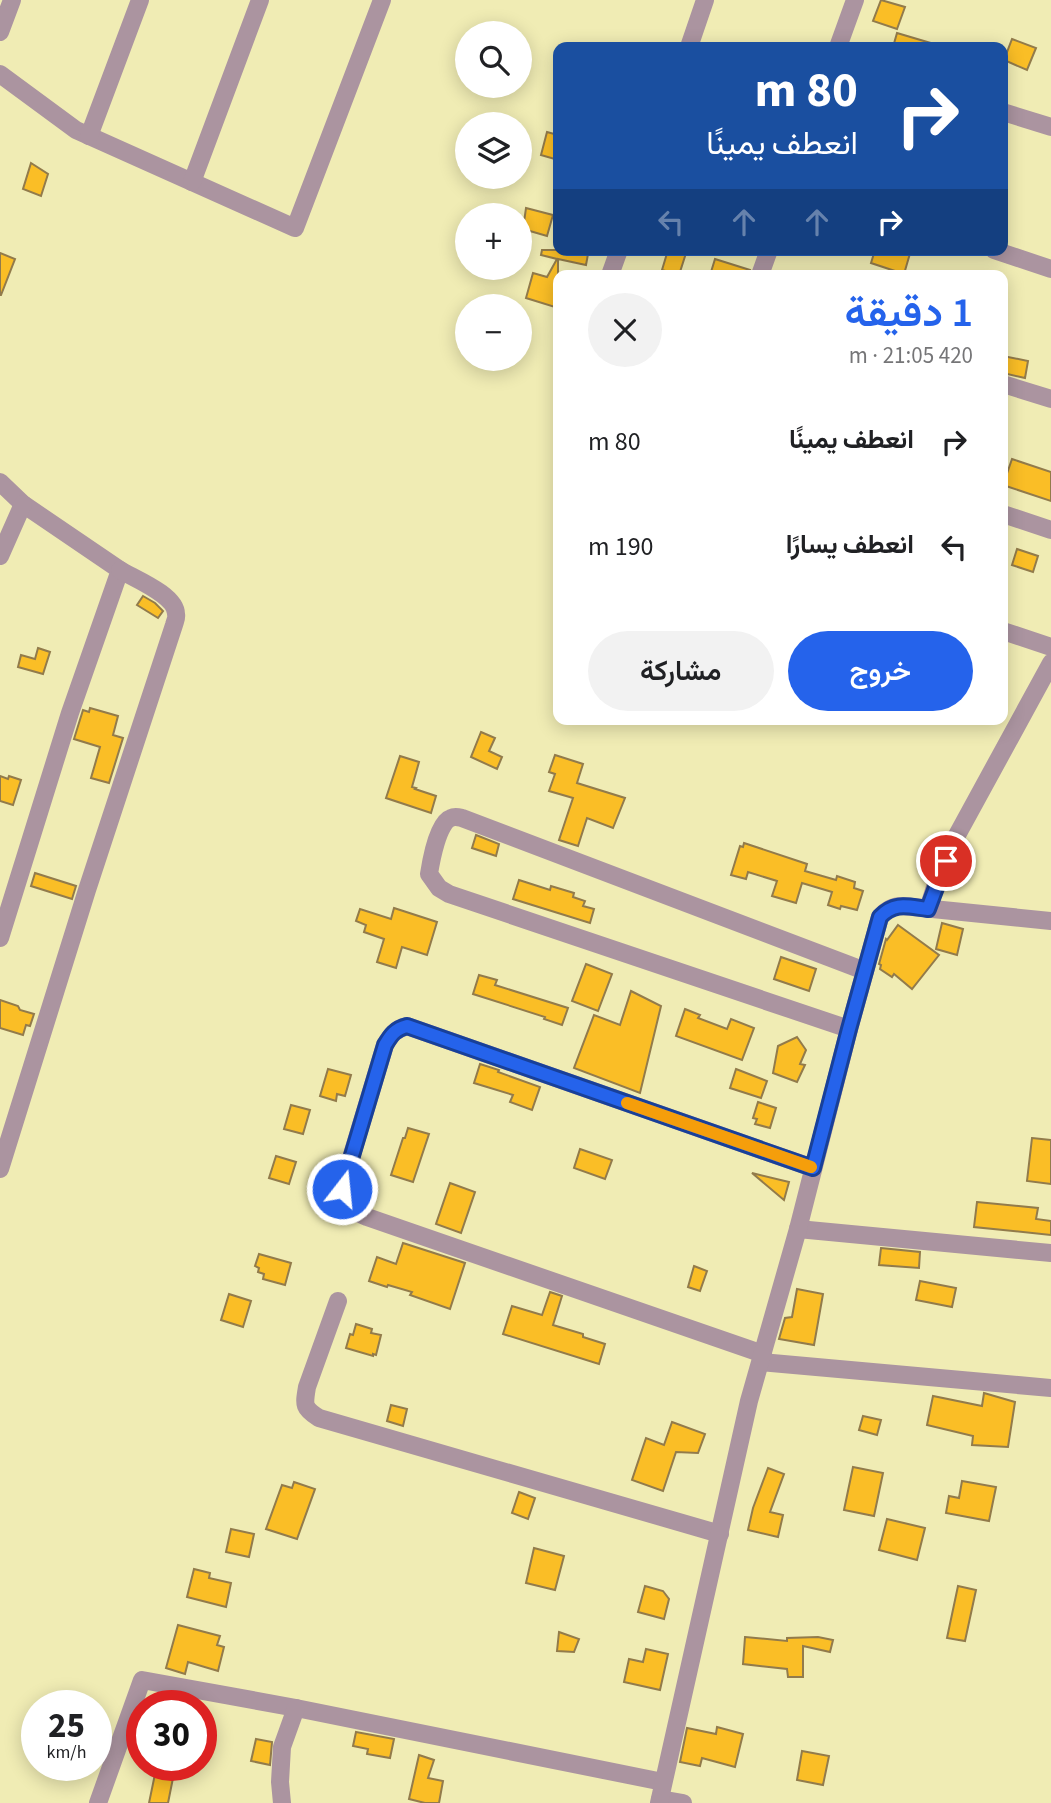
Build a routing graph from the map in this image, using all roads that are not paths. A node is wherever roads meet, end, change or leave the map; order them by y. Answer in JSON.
{"nodes":[{"id":1,"x":12,"y":0,"type":"edge"},
{"id":2,"x":140,"y":0,"type":"edge"},
{"id":3,"x":260,"y":0,"type":"edge"},
{"id":4,"x":382,"y":0,"type":"edge"},
{"id":5,"x":705,"y":0,"type":"edge"},
{"id":6,"x":855,"y":0,"type":"edge"},
{"id":7,"x":0,"y":32,"type":"edge"},
{"id":8,"x":691,"y":42,"type":"edge"},
{"id":9,"x":840,"y":42,"type":"edge"},
{"id":10,"x":0,"y":74,"type":"edge"},
{"id":11,"x":1008,"y":114,"type":"edge"},
{"id":12,"x":1051,"y":127,"type":"edge"},
{"id":13,"x":89,"y":136,"type":"junction"},
{"id":14,"x":192,"y":182,"type":"junction"},
{"id":15,"x":1008,"y":254,"type":"edge"},
{"id":16,"x":1051,"y":268,"type":"edge"},
{"id":17,"x":1008,"y":386,"type":"edge"},
{"id":18,"x":1051,"y":400,"type":"edge"},
{"id":19,"x":0,"y":482,"type":"edge"},
{"id":20,"x":23,"y":503,"type":"junction"},
{"id":21,"x":1008,"y":516,"type":"edge"},
{"id":22,"x":1051,"y":530,"type":"edge"},
{"id":23,"x":0,"y":556,"type":"edge"},
{"id":24,"x":120,"y":570,"type":"junction"},
{"id":25,"x":1008,"y":633,"type":"edge"},
{"id":26,"x":1051,"y":647,"type":"edge"},
{"id":27,"x":1051,"y":663,"type":"edge"},
{"id":28,"x":928,"y":909,"type":"junction"},
{"id":29,"x":1051,"y":921,"type":"edge"},
{"id":30,"x":0,"y":938,"type":"edge"},
{"id":31,"x":865,"y":971,"type":"junction"},
{"id":32,"x":849,"y":1029,"type":"junction"},
{"id":33,"x":813,"y":1168,"type":"junction"},
{"id":34,"x":0,"y":1169,"type":"edge"},
{"id":35,"x":798,"y":1229,"type":"junction"},
{"id":36,"x":1051,"y":1253,"type":"edge"},
{"id":37,"x":338,"y":1301,"type":"dead end"},
{"id":38,"x":762,"y":1358,"type":"junction"},
{"id":39,"x":1051,"y":1388,"type":"edge"},
{"id":40,"x":720,"y":1534,"type":"junction"},
{"id":41,"x":296,"y":1708,"type":"junction"},
{"id":42,"x":661,"y":1795,"type":"edge"},
{"id":43,"x":98,"y":1803,"type":"edge"},
{"id":44,"x":282,"y":1803,"type":"edge"},
{"id":45,"x":683,"y":1803,"type":"edge"}],
"edges":[{"from":1,"to":7,"type":"street"},
{"from":2,"to":13,"type":"street"},
{"from":3,"to":14,"type":"street"},
{"from":4,"to":14,"type":"street"},
{"from":5,"to":8,"type":"street"},
{"from":6,"to":9,"type":"street"},
{"from":10,"to":13,"type":"street"},
{"from":11,"to":12,"type":"street"},
{"from":13,"to":14,"type":"street"},
{"from":15,"to":16,"type":"street"},
{"from":17,"to":18,"type":"street"},
{"from":19,"to":20,"type":"street"},
{"from":20,"to":23,"type":"street"},
{"from":20,"to":24,"type":"street"},
{"from":21,"to":22,"type":"street"},
{"from":24,"to":30,"type":"street"},
{"from":24,"to":34,"type":"street"},
{"from":25,"to":26,"type":"street"},
{"from":27,"to":28,"type":"street"},
{"from":28,"to":29,"type":"street"},
{"from":28,"to":31,"type":"street"},
{"from":31,"to":32,"type":"street"},
{"from":31,"to":32,"type":"street"},
{"from":32,"to":33,"type":"street"},
{"from":33,"to":35,"type":"street"},
{"from":33,"to":38,"type":"street"},
{"from":35,"to":36,"type":"street"},
{"from":35,"to":38,"type":"street"},
{"from":37,"to":40,"type":"street"},
{"from":38,"to":39,"type":"street"},
{"from":38,"to":40,"type":"street"},
{"from":40,"to":42,"type":"street"},
{"from":41,"to":42,"type":"street"},
{"from":41,"to":43,"type":"street"},
{"from":41,"to":44,"type":"street"},
{"from":42,"to":45,"type":"street"}]}
